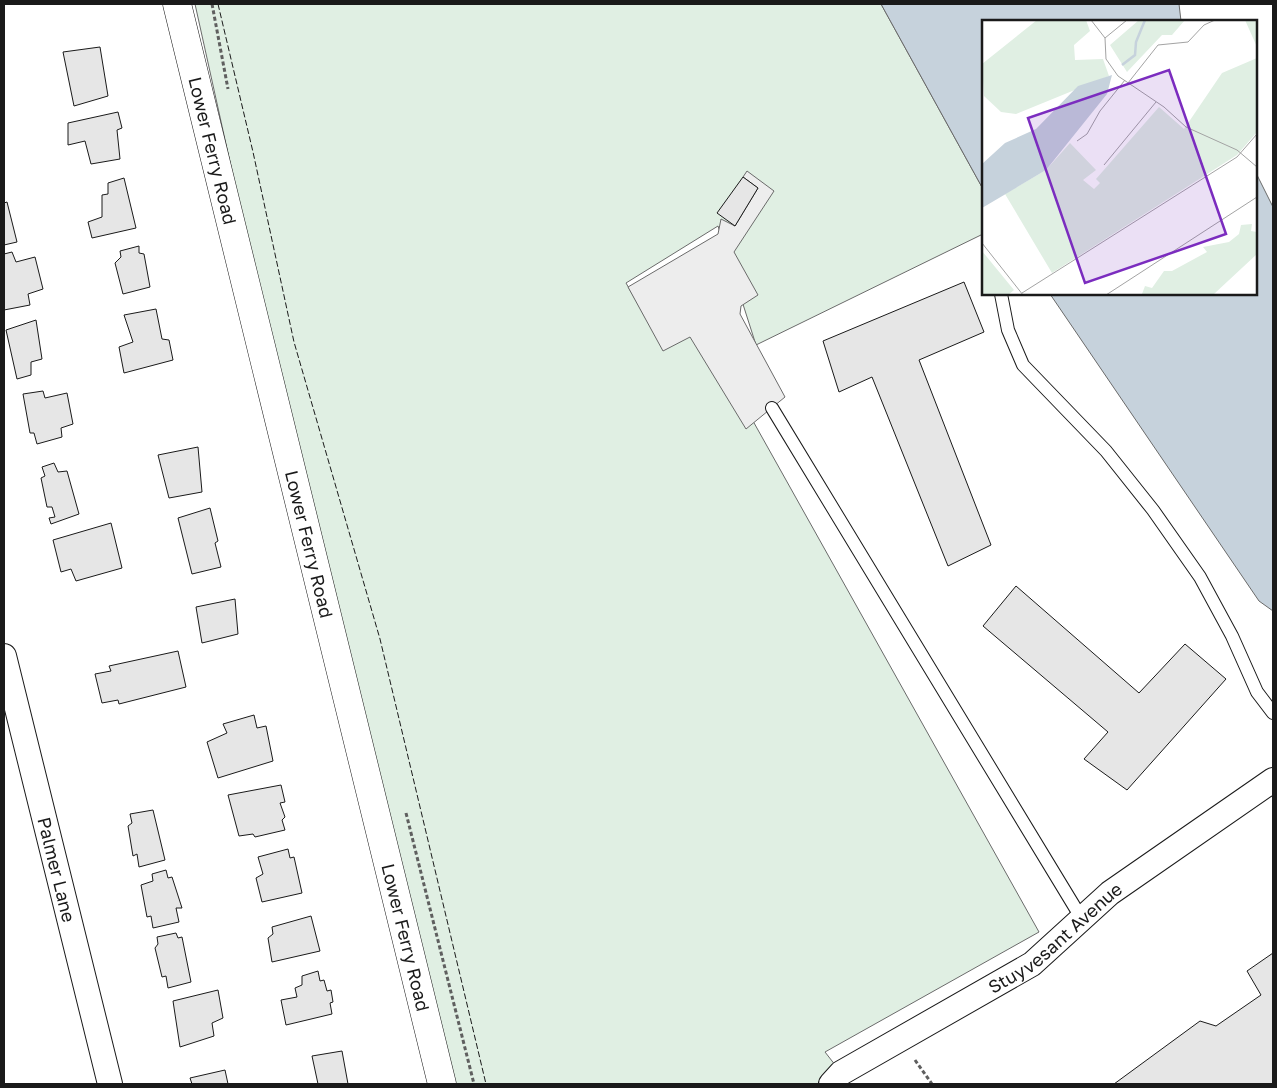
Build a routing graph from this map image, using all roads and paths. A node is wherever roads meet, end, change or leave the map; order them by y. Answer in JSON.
{"nodes":[{"id":1,"x":176,"y":4,"type":"edge"},
{"id":2,"x":1001,"y":295,"type":"edge"},
{"id":3,"x":772,"y":408,"type":"dead end"},
{"id":4,"x":4,"y":656,"type":"edge"},
{"id":5,"x":1273,"y":713,"type":"edge"},
{"id":6,"x":1273,"y":780,"type":"edge"},
{"id":7,"x":1082,"y":919,"type":"junction"},
{"id":8,"x":110,"y":1084,"type":"edge"},
{"id":9,"x":442,"y":1084,"type":"edge"},
{"id":10,"x":831,"y":1084,"type":"edge"}],
"edges":[{"from":1,"to":9,"type":"street","name":"Lower Ferry Road"},
{"from":2,"to":5,"type":"lane"},
{"from":3,"to":7,"type":"lane"},
{"from":4,"to":8,"type":"street","name":"Palmer Lane"},
{"from":6,"to":7,"type":"street","name":"Stuyvesant Avenue"},
{"from":7,"to":10,"type":"street","name":"Stuyvesant Avenue"}]}
